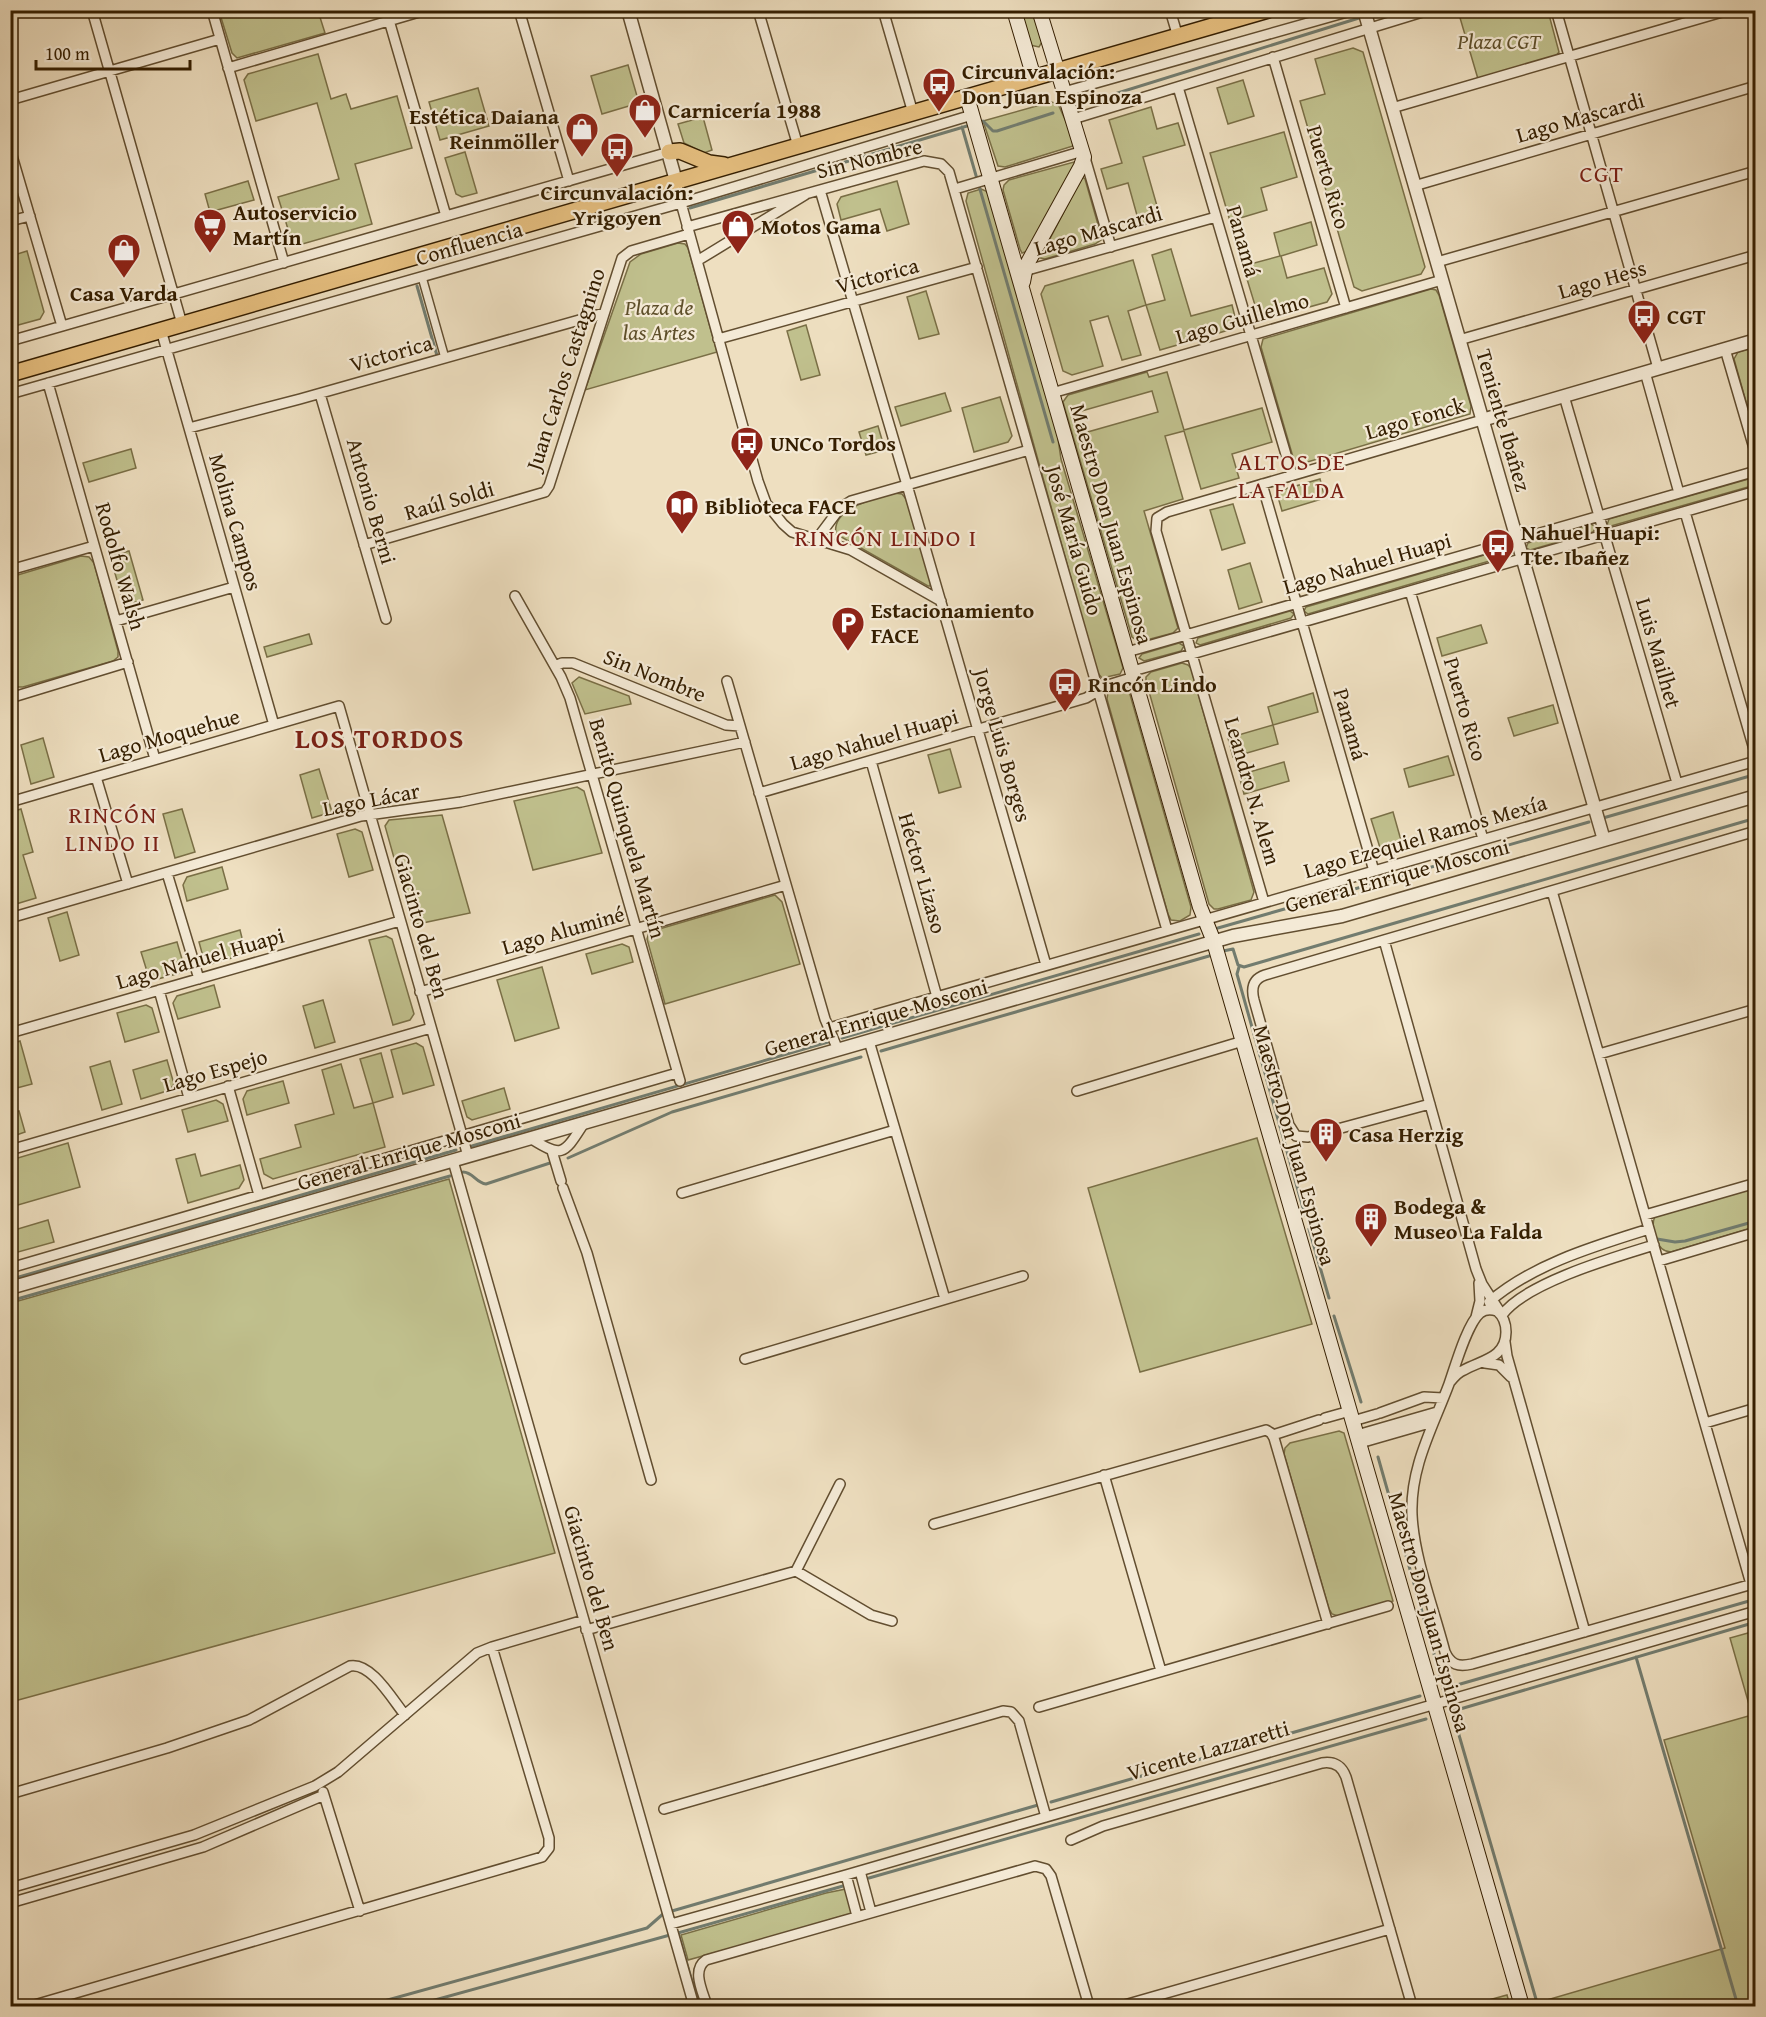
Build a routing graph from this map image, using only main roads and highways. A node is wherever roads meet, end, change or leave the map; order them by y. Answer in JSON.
{"nodes":[{"id":1,"x":1014,"y":10,"type":"edge"},
{"id":2,"x":1039,"y":10,"type":"edge"},
{"id":3,"x":1268,"y":10,"type":"edge"},
{"id":4,"x":1048,"y":40,"type":"junction"},
{"id":5,"x":1024,"y":47,"type":"junction"},
{"id":6,"x":1057,"y":71,"type":"junction"},
{"id":7,"x":1034,"y":78,"type":"junction"},
{"id":8,"x":967,"y":97,"type":"junction"},
{"id":9,"x":669,"y":152,"type":"road end"},
{"id":10,"x":730,"y":166,"type":"junction"},
{"id":11,"x":1024,"y":296,"type":"junction"},
{"id":12,"x":10,"y":374,"type":"edge"},
{"id":13,"x":1522,"y":2007,"type":"edge"}],
"edges":[{"from":1,"to":5,"type":"main road"},
{"from":2,"to":4,"type":"main road"},
{"from":3,"to":6,"type":"main road"},
{"from":4,"to":5,"type":"main road"},
{"from":4,"to":6,"type":"main road"},
{"from":5,"to":7,"type":"main road"},
{"from":6,"to":7,"type":"main road"},
{"from":6,"to":11,"type":"main road","name":"Maestro Don Juan Espinosa"},
{"from":7,"to":8,"type":"main road"},
{"from":8,"to":10,"type":"main road"},
{"from":8,"to":11,"type":"main road","name":"Maestro Don Juan Espinosa"},
{"from":9,"to":10,"type":"main road"},
{"from":10,"to":12,"type":"main road"},
{"from":11,"to":13,"type":"main road","name":"Maestro Don Juan Espinosa"}]}
